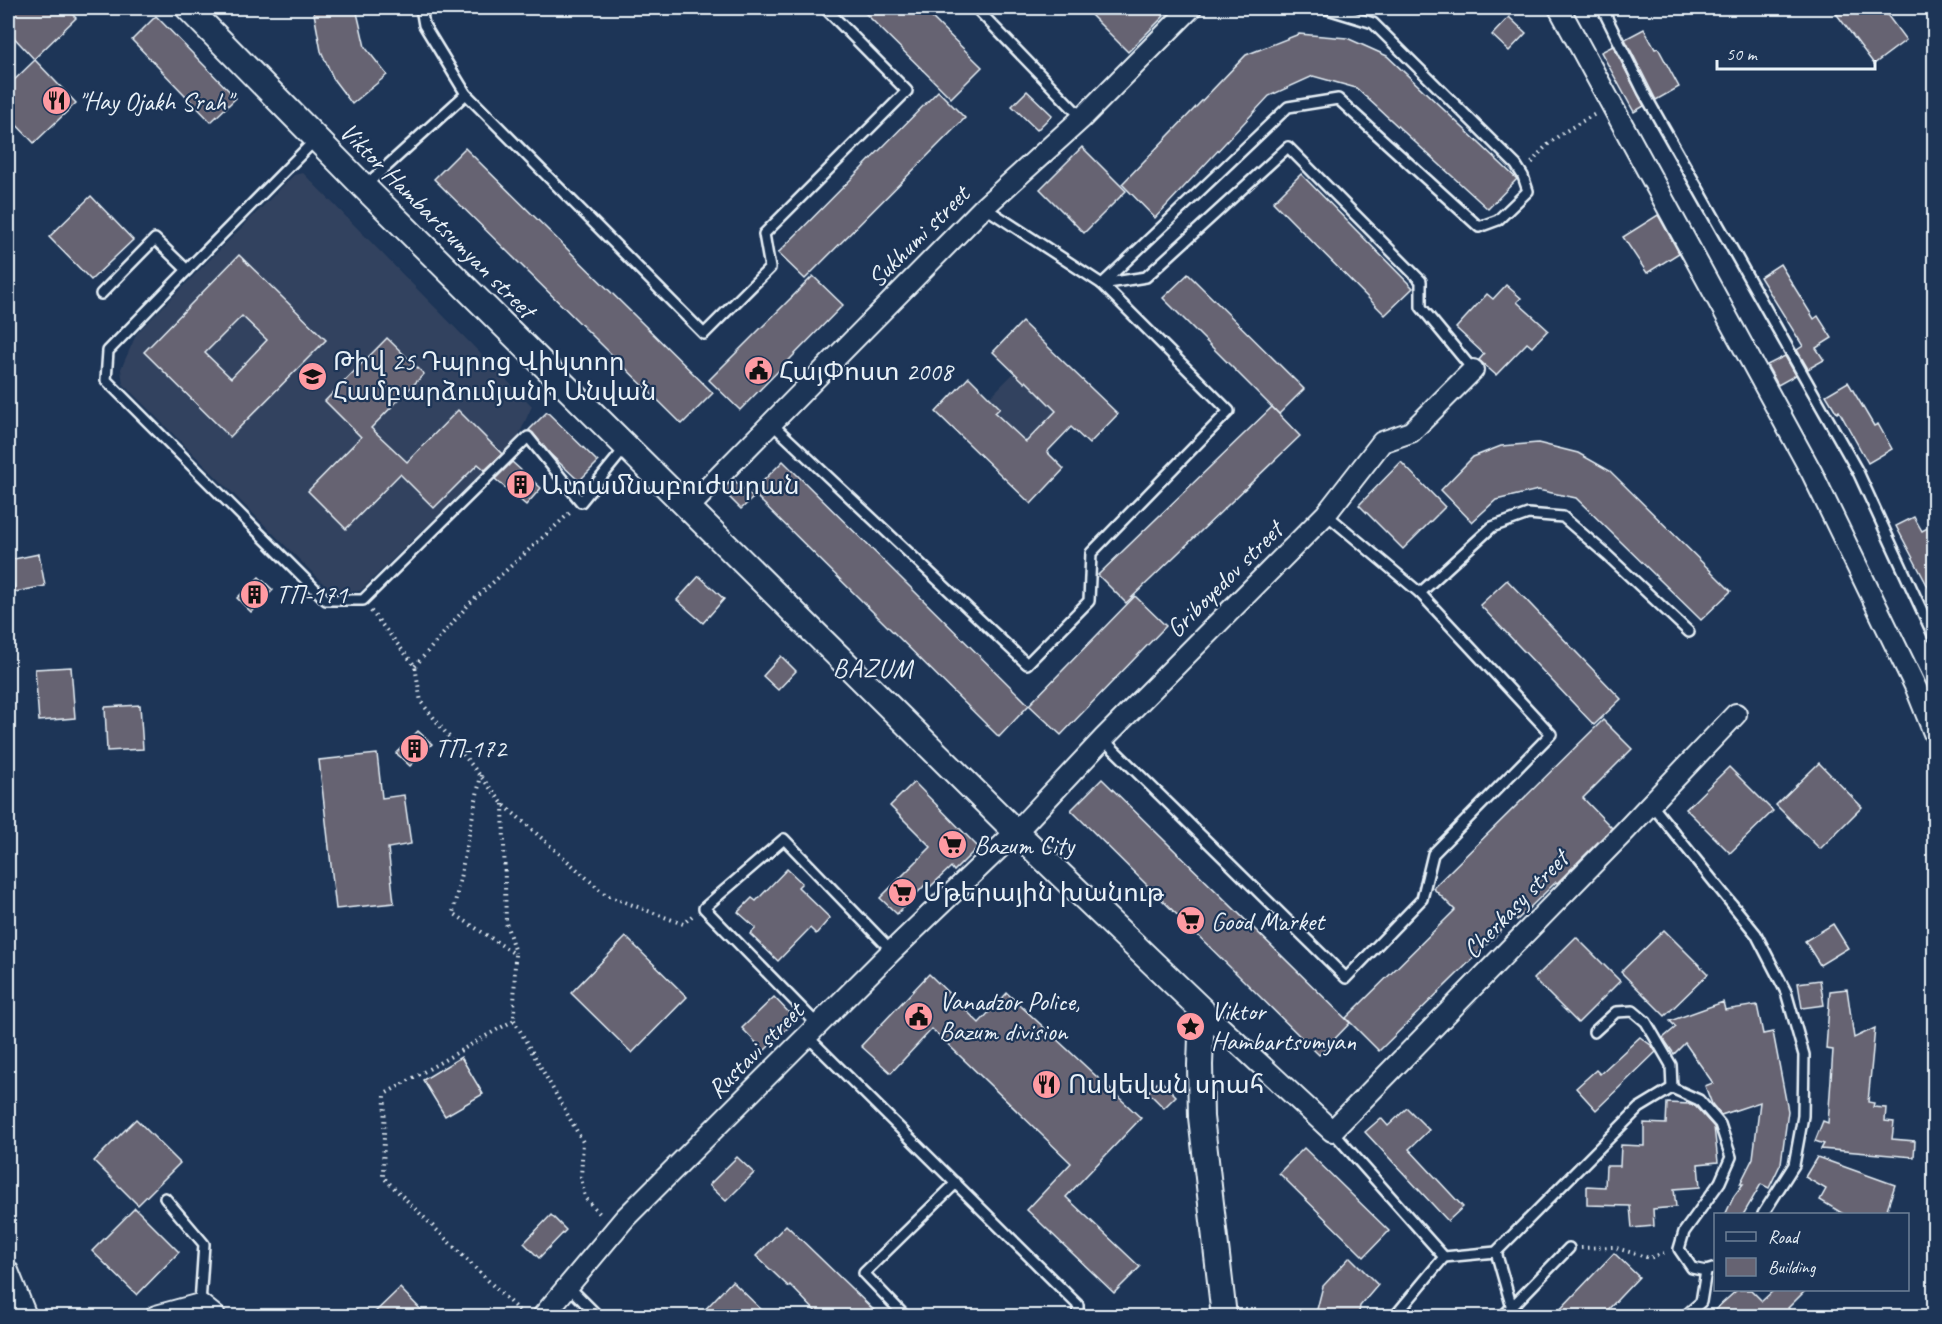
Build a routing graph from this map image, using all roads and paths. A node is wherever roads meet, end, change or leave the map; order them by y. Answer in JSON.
{"nodes":[{"id":1,"x":188,"y":8,"type":"edge"},
{"id":2,"x":421,"y":8,"type":"edge"},
{"id":3,"x":825,"y":8,"type":"edge"},
{"id":4,"x":976,"y":8,"type":"edge"},
{"id":5,"x":1324,"y":8,"type":"edge"},
{"id":6,"x":1559,"y":8,"type":"edge"},
{"id":7,"x":1602,"y":8,"type":"edge"},
{"id":8,"x":1186,"y":9,"type":"edge"},
{"id":9,"x":466,"y":94,"type":"junction"},
{"id":10,"x":1612,"y":104,"type":"junction"},
{"id":11,"x":1082,"y":118,"type":"junction"},
{"id":12,"x":316,"y":140,"type":"junction"},
{"id":13,"x":1538,"y":154,"type":"dead end"},
{"id":14,"x":364,"y":187,"type":"junction"},
{"id":15,"x":984,"y":207,"type":"junction"},
{"id":16,"x":187,"y":270,"type":"junction"},
{"id":17,"x":1102,"y":284,"type":"junction"},
{"id":18,"x":101,"y":294,"type":"dead end"},
{"id":19,"x":1473,"y":370,"type":"joint"},
{"id":20,"x":771,"y":423,"type":"junction"},
{"id":21,"x":627,"y":447,"type":"junction"},
{"id":22,"x":581,"y":502,"type":"junction"},
{"id":23,"x":688,"y":508,"type":"junction"},
{"id":24,"x":1326,"y":514,"type":"junction"},
{"id":25,"x":1420,"y":593,"type":"junction"},
{"id":26,"x":363,"y":600,"type":"junction"},
{"id":27,"x":1689,"y":632,"type":"dead end"},
{"id":28,"x":1935,"y":637,"type":"edge"},
{"id":29,"x":415,"y":666,"type":"junction"},
{"id":30,"x":1736,"y":714,"type":"dead end"},
{"id":31,"x":1935,"y":733,"type":"edge"},
{"id":32,"x":1103,"y":739,"type":"junction"},
{"id":33,"x":481,"y":775,"type":"junction"},
{"id":34,"x":503,"y":804,"type":"junction"},
{"id":35,"x":1651,"y":804,"type":"junction"},
{"id":36,"x":1016,"y":832,"type":"junction"},
{"id":37,"x":704,"y":908,"type":"junction"},
{"id":38,"x":892,"y":951,"type":"junction"},
{"id":39,"x":515,"y":954,"type":"junction"},
{"id":40,"x":1202,"y":1010,"type":"junction"},
{"id":41,"x":514,"y":1020,"type":"junction"},
{"id":42,"x":813,"y":1030,"type":"junction"},
{"id":43,"x":1594,"y":1032,"type":"dead end"},
{"id":44,"x":1672,"y":1088,"type":"junction"},
{"id":45,"x":1332,"y":1131,"type":"junction"},
{"id":46,"x":956,"y":1183,"type":"junction"},
{"id":47,"x":165,"y":1198,"type":"dead end"},
{"id":48,"x":1764,"y":1213,"type":"edge"},
{"id":49,"x":616,"y":1229,"type":"junction"},
{"id":50,"x":1569,"y":1248,"type":"joint"},
{"id":51,"x":1679,"y":1249,"type":"junction"},
{"id":52,"x":1496,"y":1252,"type":"junction"},
{"id":53,"x":1444,"y":1257,"type":"junction"},
{"id":54,"x":1714,"y":1269,"type":"edge"},
{"id":55,"x":1706,"y":1271,"type":"junction"},
{"id":56,"x":8,"y":1272,"type":"edge"},
{"id":57,"x":568,"y":1286,"type":"junction"},
{"id":58,"x":200,"y":1304,"type":"junction"},
{"id":59,"x":1512,"y":1308,"type":"junction"},
{"id":60,"x":26,"y":1317,"type":"edge"},
{"id":61,"x":156,"y":1317,"type":"edge"},
{"id":62,"x":215,"y":1317,"type":"edge"},
{"id":63,"x":525,"y":1317,"type":"edge"},
{"id":64,"x":543,"y":1317,"type":"edge"},
{"id":65,"x":598,"y":1317,"type":"edge"},
{"id":66,"x":905,"y":1317,"type":"edge"},
{"id":67,"x":1078,"y":1317,"type":"edge"},
{"id":68,"x":1224,"y":1317,"type":"edge"},
{"id":69,"x":1395,"y":1317,"type":"edge"},
{"id":70,"x":1503,"y":1317,"type":"edge"},
{"id":71,"x":1685,"y":1317,"type":"edge"}],
"edges":[{"from":1,"to":12,"type":"street","name":"Viktor Hambartsumyan street"},
{"from":2,"to":9,"type":"lane"},
{"from":3,"to":9,"type":"lane"},
{"from":4,"to":11,"type":"lane"},
{"from":5,"to":17,"type":"lane"},
{"from":6,"to":10,"type":"street"},
{"from":7,"to":28,"type":"lane"},
{"from":8,"to":11,"type":"street","name":"Sukhumi street"},
{"from":9,"to":14,"type":"lane"},
{"from":10,"to":13,"type":"path"},
{"from":10,"to":31,"type":"street"},
{"from":11,"to":15,"type":"street","name":"Sukhumi street"},
{"from":12,"to":14,"type":"street","name":"Viktor Hambartsumyan street"},
{"from":12,"to":16,"type":"lane"},
{"from":14,"to":21,"type":"street","name":"Viktor Hambartsumyan street"},
{"from":15,"to":17,"type":"lane"},
{"from":15,"to":20,"type":"street","name":"Sukhumi street"},
{"from":16,"to":18,"type":"lane"},
{"from":16,"to":26,"type":"lane"},
{"from":17,"to":19,"type":"lane"},
{"from":17,"to":20,"type":"lane"},
{"from":19,"to":24,"type":"street","name":"Griboyedov street"},
{"from":20,"to":23,"type":"street","name":"Sukhumi street"},
{"from":21,"to":22,"type":"lane"},
{"from":21,"to":23,"type":"street","name":"Viktor Hambartsumyan street"},
{"from":22,"to":26,"type":"lane"},
{"from":22,"to":29,"type":"path"},
{"from":23,"to":36,"type":"street","name":"Viktor Hambartsumyan street"},
{"from":24,"to":25,"type":"lane"},
{"from":24,"to":32,"type":"street","name":"Griboyedov street"},
{"from":25,"to":27,"type":"lane"},
{"from":25,"to":32,"type":"lane"},
{"from":26,"to":29,"type":"path"},
{"from":29,"to":33,"type":"path"},
{"from":30,"to":35,"type":"street","name":"Cherkasy street"},
{"from":32,"to":36,"type":"street","name":"Griboyedov street"},
{"from":33,"to":34,"type":"path"},
{"from":33,"to":39,"type":"path"},
{"from":34,"to":37,"type":"path"},
{"from":34,"to":39,"type":"path"},
{"from":35,"to":45,"type":"street","name":"Cherkasy street"},
{"from":35,"to":48,"type":"lane"},
{"from":36,"to":38,"type":"street","name":"Rustavi street"},
{"from":36,"to":40,"type":"street","name":"Viktor Hambartsumyan street"},
{"from":37,"to":38,"type":"lane"},
{"from":37,"to":42,"type":"lane"},
{"from":38,"to":42,"type":"street","name":"Rustavi street"},
{"from":39,"to":41,"type":"path"},
{"from":40,"to":45,"type":"street"},
{"from":40,"to":68,"type":"street"},
{"from":41,"to":49,"type":"path"},
{"from":41,"to":63,"type":"path"},
{"from":42,"to":46,"type":"lane"},
{"from":42,"to":49,"type":"street","name":"Rustavi street"},
{"from":43,"to":44,"type":"lane"},
{"from":44,"to":51,"type":"lane"},
{"from":44,"to":52,"type":"lane"},
{"from":45,"to":53,"type":"lane"},
{"from":46,"to":66,"type":"lane"},
{"from":46,"to":67,"type":"lane"},
{"from":47,"to":58,"type":"lane"},
{"from":49,"to":57,"type":"street","name":"Rustavi street"},
{"from":50,"to":51,"type":"path"},
{"from":50,"to":59,"type":"lane"},
{"from":51,"to":55,"type":"lane"},
{"from":52,"to":53,"type":"lane"},
{"from":52,"to":59,"type":"lane"},
{"from":53,"to":69,"type":"lane"},
{"from":54,"to":55,"type":"lane"},
{"from":55,"to":71,"type":"lane"},
{"from":56,"to":60,"type":"street"},
{"from":57,"to":64,"type":"street","name":"Rustavi street"},
{"from":57,"to":65,"type":"lane"},
{"from":58,"to":61,"type":"street"},
{"from":58,"to":62,"type":"street"},
{"from":59,"to":70,"type":"lane"}]}
